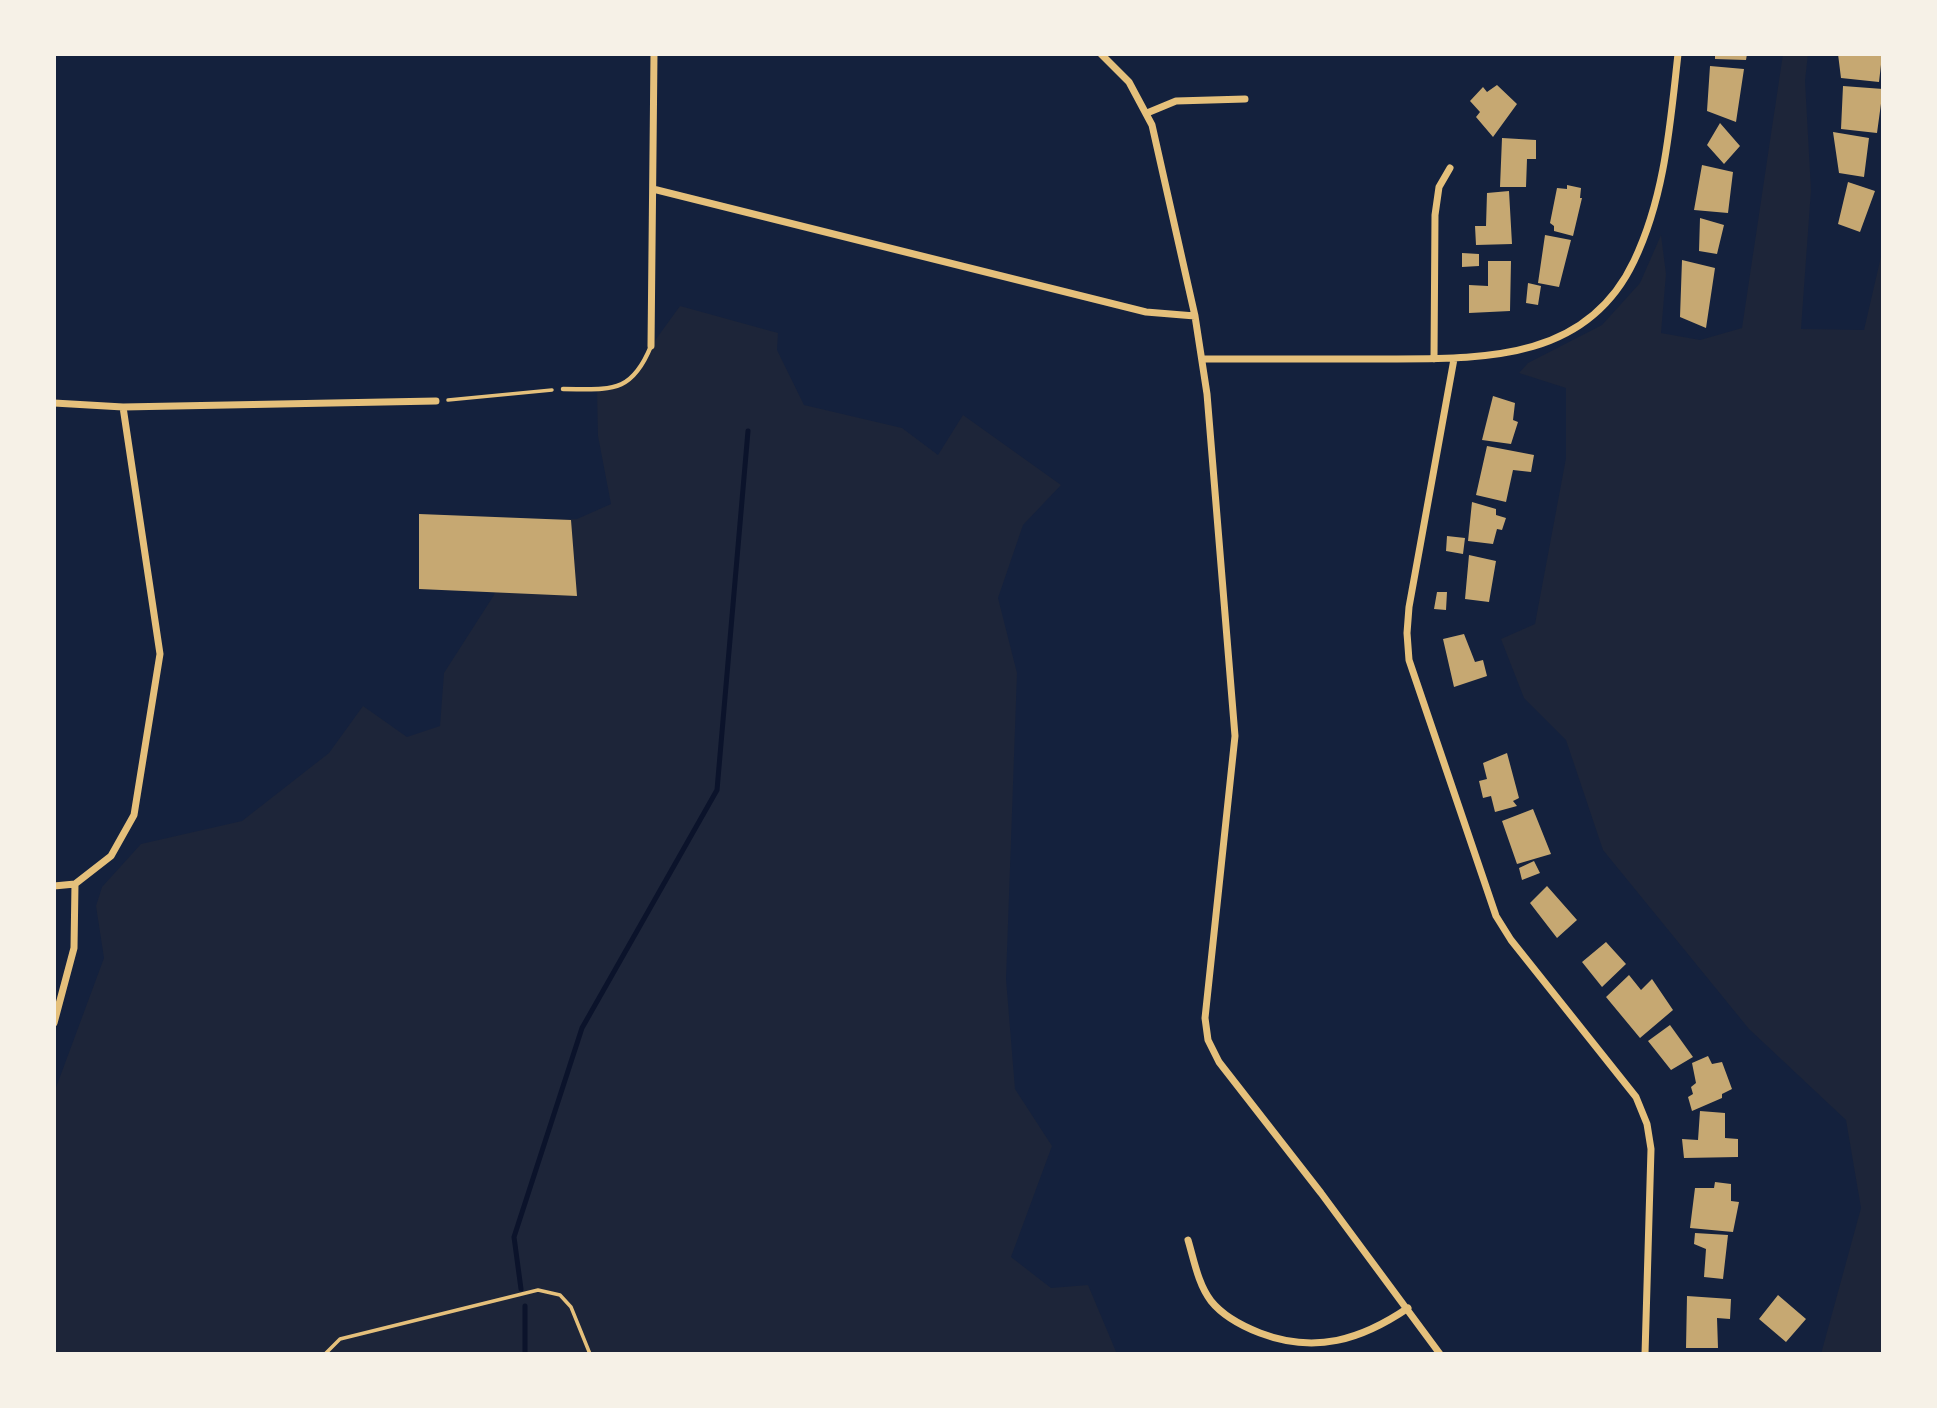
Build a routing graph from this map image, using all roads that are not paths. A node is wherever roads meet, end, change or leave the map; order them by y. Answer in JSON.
{"nodes":[{"id":1,"x":654,"y":54,"type":"edge"},
{"id":2,"x":1101,"y":54,"type":"edge"},
{"id":3,"x":1678,"y":54,"type":"edge"},
{"id":4,"x":1245,"y":99,"type":"dead end"},
{"id":5,"x":1147,"y":113,"type":"junction"},
{"id":6,"x":1450,"y":168,"type":"dead end"},
{"id":7,"x":653,"y":189,"type":"junction"},
{"id":8,"x":1195,"y":316,"type":"junction"},
{"id":9,"x":651,"y":346,"type":"joint"},
{"id":10,"x":1203,"y":359,"type":"junction"},
{"id":11,"x":1434,"y":359,"type":"junction"},
{"id":12,"x":1454,"y":359,"type":"junction"},
{"id":13,"x":563,"y":389,"type":"road end"},
{"id":14,"x":436,"y":401,"type":"road end"},
{"id":15,"x":54,"y":403,"type":"edge"},
{"id":16,"x":123,"y":407,"type":"junction"},
{"id":17,"x":75,"y":884,"type":"junction"},
{"id":18,"x":54,"y":886,"type":"edge"},
{"id":19,"x":54,"y":1023,"type":"edge"},
{"id":20,"x":1188,"y":1240,"type":"dead end"},
{"id":21,"x":1408,"y":1308,"type":"junction"},
{"id":22,"x":1440,"y":1354,"type":"edge"},
{"id":23,"x":1646,"y":1354,"type":"edge"}],
"edges":[{"from":1,"to":7,"type":"street"},
{"from":2,"to":5,"type":"street"},
{"from":3,"to":12,"type":"street"},
{"from":4,"to":5,"type":"street"},
{"from":5,"to":8,"type":"street"},
{"from":6,"to":11,"type":"street"},
{"from":7,"to":8,"type":"street"},
{"from":7,"to":9,"type":"street"},
{"from":8,"to":10,"type":"street"},
{"from":9,"to":13,"type":"lane"},
{"from":10,"to":11,"type":"street"},
{"from":10,"to":21,"type":"street"},
{"from":11,"to":12,"type":"street"},
{"from":12,"to":23,"type":"street"},
{"from":14,"to":16,"type":"street"},
{"from":15,"to":16,"type":"street"},
{"from":16,"to":17,"type":"street"},
{"from":17,"to":18,"type":"street"},
{"from":17,"to":19,"type":"street"},
{"from":20,"to":21,"type":"street"},
{"from":21,"to":22,"type":"street"}]}
